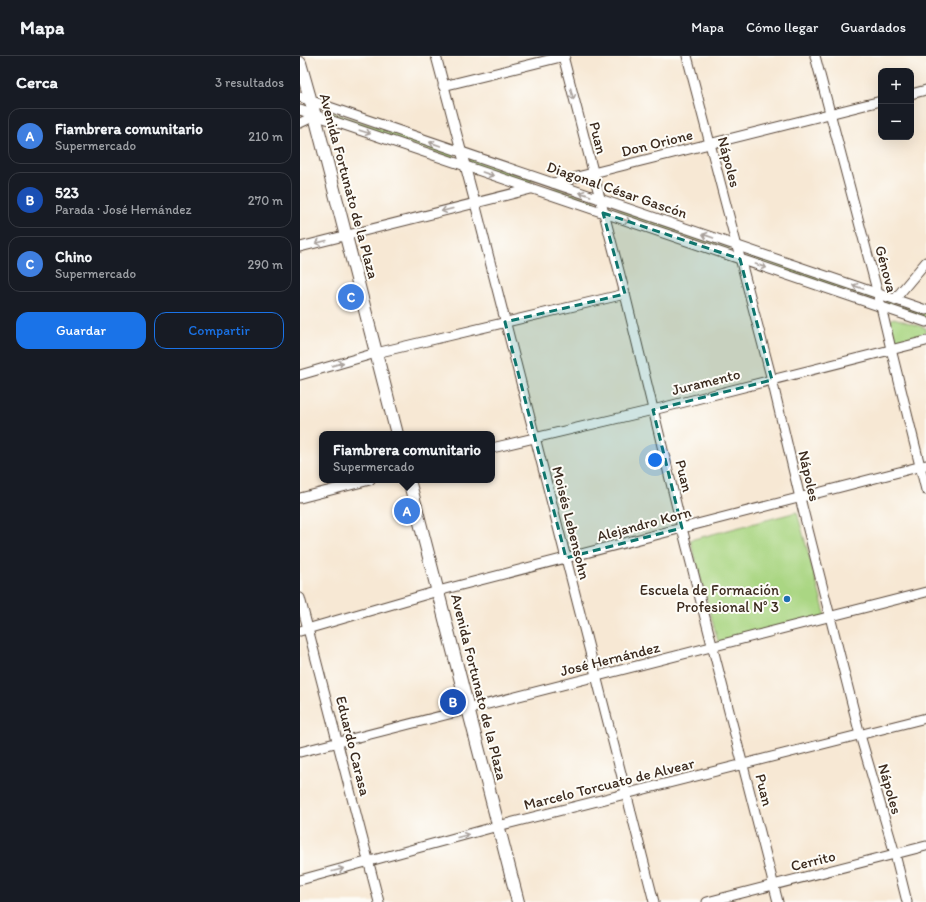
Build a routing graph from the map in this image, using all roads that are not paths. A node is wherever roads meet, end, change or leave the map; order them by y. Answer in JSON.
{"nodes":[{"id":1,"x":436,"y":56,"type":"edge"},
{"id":2,"x":564,"y":56,"type":"edge"},
{"id":3,"x":687,"y":56,"type":"edge"},
{"id":4,"x":815,"y":56,"type":"edge"},
{"id":5,"x":300,"y":63,"type":"edge"},
{"id":6,"x":443,"y":86,"type":"junction"},
{"id":7,"x":926,"y":90,"type":"edge"},
{"id":8,"x":914,"y":93,"type":"edge"},
{"id":9,"x":305,"y":99,"type":"edge"},
{"id":10,"x":878,"y":103,"type":"edge"},
{"id":11,"x":300,"y":110,"type":"edge"},
{"id":12,"x":830,"y":114,"type":"junction"},
{"id":13,"x":315,"y":116,"type":"junction"},
{"id":14,"x":300,"y":123,"type":"edge"},
{"id":15,"x":709,"y":144,"type":"junction"},
{"id":16,"x":460,"y":152,"type":"junction"},
{"id":17,"x":464,"y":165,"type":"junction"},
{"id":18,"x":593,"y":174,"type":"junction"},
{"id":19,"x":553,"y":183,"type":"junction"},
{"id":20,"x":532,"y":188,"type":"junction"},
{"id":21,"x":600,"y":200,"type":"junction"},
{"id":22,"x":475,"y":203,"type":"junction"},
{"id":23,"x":603,"y":213,"type":"junction"},
{"id":24,"x":346,"y":236,"type":"junction"},
{"id":25,"x":736,"y":246,"type":"junction"},
{"id":26,"x":300,"y":247,"type":"edge"},
{"id":27,"x":740,"y":259,"type":"junction"},
{"id":28,"x":926,"y":262,"type":"edge"},
{"id":29,"x":625,"y":294,"type":"junction"},
{"id":30,"x":878,"y":294,"type":"junction"},
{"id":31,"x":895,"y":299,"type":"junction"},
{"id":32,"x":881,"y":307,"type":"junction"},
{"id":33,"x":926,"y":310,"type":"edge"},
{"id":34,"x":505,"y":322,"type":"junction"},
{"id":35,"x":926,"y":322,"type":"edge"},
{"id":36,"x":926,"y":340,"type":"edge"},
{"id":37,"x":890,"y":349,"type":"junction"},
{"id":38,"x":376,"y":353,"type":"junction"},
{"id":39,"x":300,"y":375,"type":"edge"},
{"id":40,"x":772,"y":380,"type":"junction"},
{"id":41,"x":653,"y":410,"type":"junction"},
{"id":42,"x":396,"y":431,"type":"edge"},
{"id":43,"x":535,"y":437,"type":"junction"},
{"id":44,"x":495,"y":447,"type":"edge"},
{"id":45,"x":923,"y":466,"type":"edge"},
{"id":46,"x":358,"y":483,"type":"edge"},
{"id":47,"x":410,"y":483,"type":"edge"},
{"id":48,"x":926,"y":490,"type":"edge"},
{"id":49,"x":300,"y":498,"type":"edge"},
{"id":50,"x":800,"y":498,"type":"junction"},
{"id":51,"x":682,"y":528,"type":"junction"},
{"id":52,"x":566,"y":558,"type":"junction"},
{"id":53,"x":438,"y":591,"type":"junction"},
{"id":54,"x":926,"y":592,"type":"edge"},
{"id":55,"x":300,"y":598,"type":"edge"},
{"id":56,"x":830,"y":617,"type":"junction"},
{"id":57,"x":304,"y":630,"type":"edge"},
{"id":58,"x":712,"y":647,"type":"junction"},
{"id":59,"x":596,"y":676,"type":"junction"},
{"id":60,"x":468,"y":709,"type":"junction"},
{"id":61,"x":926,"y":718,"type":"edge"},
{"id":62,"x":860,"y":735,"type":"junction"},
{"id":63,"x":338,"y":743,"type":"junction"},
{"id":64,"x":300,"y":752,"type":"edge"},
{"id":65,"x":743,"y":764,"type":"junction"},
{"id":66,"x":626,"y":794,"type":"junction"},
{"id":67,"x":498,"y":826,"type":"junction"},
{"id":68,"x":926,"y":846,"type":"edge"},
{"id":69,"x":895,"y":854,"type":"junction"},
{"id":70,"x":368,"y":862,"type":"junction"},
{"id":71,"x":300,"y":880,"type":"edge"},
{"id":72,"x":774,"y":885,"type":"junction"},
{"id":73,"x":379,"y":902,"type":"edge"},
{"id":74,"x":518,"y":902,"type":"edge"},
{"id":75,"x":654,"y":902,"type":"edge"},
{"id":76,"x":707,"y":902,"type":"edge"},
{"id":77,"x":778,"y":902,"type":"edge"},
{"id":78,"x":907,"y":902,"type":"edge"}],
"edges":[{"from":1,"to":6,"type":"street","name":"Moisés Lebensohn"},
{"from":2,"to":6,"type":"street"},
{"from":2,"to":18,"type":"street","name":"Puan","one_way":true},
{"from":3,"to":15,"type":"street","name":"Nápoles"},
{"from":4,"to":12,"type":"street","name":"Génova"},
{"from":5,"to":9,"type":"main road","name":"Avenida Fortunato de la Plaza"},
{"from":6,"to":16,"type":"street","name":"Moisés Lebensohn"},
{"from":7,"to":8,"type":"street"},
{"from":9,"to":13,"type":"main road","name":"Avenida Fortunato de la Plaza"},
{"from":16,"to":9,"type":"street","name":"Diagonal César Gascón","one_way":true},
{"from":10,"to":12,"type":"street","name":"Don Orione"},
{"from":11,"to":13,"type":"street","name":"Diagonal César Gascón"},
{"from":12,"to":15,"type":"street","name":"Don Orione"},
{"from":12,"to":30,"type":"street","name":"Génova"},
{"from":13,"to":14,"type":"street"},
{"from":13,"to":17,"type":"street","name":"Diagonal César Gascón","one_way":true},
{"from":13,"to":24,"type":"main road","name":"Avenida Fortunato de la Plaza"},
{"from":15,"to":18,"type":"street","name":"Don Orione"},
{"from":15,"to":25,"type":"street","name":"Nápoles"},
{"from":16,"to":17,"type":"street","name":"Moisés Lebensohn"},
{"from":16,"to":19,"type":"street","name":"Diagonal César Gascón"},
{"from":17,"to":20,"type":"street","name":"Diagonal César Gascón","one_way":true},
{"from":17,"to":22,"type":"street","name":"Moisés Lebensohn"},
{"from":18,"to":19,"type":"street","name":"Don Orione"},
{"from":18,"to":21,"type":"street","name":"Puan"},
{"from":19,"to":20,"type":"street","name":"Don Orione"},
{"from":21,"to":19,"type":"street","name":"Diagonal César Gascón","one_way":true},
{"from":20,"to":22,"type":"street","name":"Don Orione"},
{"from":20,"to":23,"type":"street","name":"Diagonal César Gascón"},
{"from":21,"to":23,"type":"street","name":"Puan"},
{"from":25,"to":21,"type":"street","name":"Diagonal César Gascón","one_way":true},
{"from":22,"to":24,"type":"street","name":"Don Orione","one_way":true},
{"from":22,"to":34,"type":"street","name":"Moisés Lebensohn"},
{"from":23,"to":27,"type":"street","name":"Diagonal César Gascón","one_way":true},
{"from":23,"to":29,"type":"street","name":"Puan"},
{"from":24,"to":26,"type":"street","name":"Don Orione","one_way":true},
{"from":24,"to":38,"type":"main road","name":"Avenida Fortunato de la Plaza"},
{"from":25,"to":27,"type":"street","name":"Nápoles"},
{"from":30,"to":25,"type":"street","name":"Diagonal César Gascón","one_way":true},
{"from":27,"to":32,"type":"street","name":"Diagonal César Gascón","one_way":true},
{"from":27,"to":40,"type":"street","name":"Nápoles"},
{"from":28,"to":31,"type":"street"},
{"from":29,"to":34,"type":"street"},
{"from":29,"to":41,"type":"street","name":"Puan"},
{"from":30,"to":31,"type":"street","name":"Diagonal César Gascón"},
{"from":30,"to":32,"type":"street","name":"Génova"},
{"from":31,"to":33,"type":"street","name":"Diagonal César Gascón"},
{"from":32,"to":35,"type":"street","name":"Diagonal César Gascón"},
{"from":32,"to":37,"type":"street","name":"Génova"},
{"from":34,"to":38,"type":"street"},
{"from":34,"to":43,"type":"street","name":"Moisés Lebensohn"},
{"from":36,"to":37,"type":"street","name":"Juramento"},
{"from":37,"to":40,"type":"street","name":"Juramento"},
{"from":37,"to":45,"type":"street","name":"Génova"},
{"from":39,"to":38,"type":"street","one_way":true},
{"from":38,"to":42,"type":"main road","name":"Avenida Fortunato de la Plaza"},
{"from":40,"to":41,"type":"street","name":"Juramento"},
{"from":40,"to":50,"type":"street","name":"Nápoles"},
{"from":41,"to":43,"type":"street","name":"Juramento"},
{"from":41,"to":51,"type":"street","name":"Puan"},
{"from":43,"to":44,"type":"street","name":"Juramento"},
{"from":43,"to":52,"type":"street","name":"Moisés Lebensohn"},
{"from":45,"to":48,"type":"street","name":"Génova"},
{"from":45,"to":50,"type":"street","name":"Alejandro Korn"},
{"from":46,"to":49,"type":"street"},
{"from":47,"to":53,"type":"main road","name":"Avenida Fortunato de la Plaza"},
{"from":50,"to":51,"type":"street","name":"Alejandro Korn"},
{"from":50,"to":56,"type":"street","name":"Nápoles"},
{"from":51,"to":52,"type":"street","name":"Alejandro Korn"},
{"from":51,"to":58,"type":"street","name":"Puan"},
{"from":52,"to":53,"type":"street","name":"Alejandro Korn"},
{"from":52,"to":59,"type":"street","name":"Moisés Lebensohn"},
{"from":53,"to":57,"type":"street","name":"Alejandro Korn"},
{"from":53,"to":60,"type":"main road","name":"Avenida Fortunato de la Plaza"},
{"from":54,"to":56,"type":"street","name":"José Hernández"},
{"from":55,"to":57,"type":"street","name":"Eduardo Carasa"},
{"from":56,"to":58,"type":"street","name":"José Hernández"},
{"from":56,"to":62,"type":"street","name":"Nápoles"},
{"from":57,"to":63,"type":"street","name":"Eduardo Carasa"},
{"from":58,"to":59,"type":"street","name":"José Hernández"},
{"from":58,"to":65,"type":"street","name":"Puan"},
{"from":59,"to":60,"type":"street","name":"José Hernández"},
{"from":59,"to":66,"type":"street","name":"Moisés Lebensohn"},
{"from":60,"to":63,"type":"street","name":"José Hernández"},
{"from":60,"to":67,"type":"main road","name":"Avenida Fortunato de la Plaza"},
{"from":61,"to":62,"type":"street","name":"Marcelo Torcuato de Alvear"},
{"from":62,"to":65,"type":"street","name":"Marcelo Torcuato de Alvear"},
{"from":62,"to":69,"type":"street","name":"Nápoles"},
{"from":63,"to":64,"type":"street","name":"José Hernández"},
{"from":63,"to":70,"type":"street","name":"Eduardo Carasa"},
{"from":65,"to":66,"type":"street","name":"Marcelo Torcuato de Alvear"},
{"from":65,"to":72,"type":"street","name":"Puan"},
{"from":66,"to":67,"type":"street","name":"Marcelo Torcuato de Alvear"},
{"from":66,"to":75,"type":"street","name":"Moisés Lebensohn"},
{"from":70,"to":67,"type":"street","name":"Marcelo Torcuato de Alvear","one_way":true},
{"from":67,"to":74,"type":"main road","name":"Avenida Fortunato de la Plaza"},
{"from":68,"to":69,"type":"street","name":"Cerrito"},
{"from":69,"to":72,"type":"street","name":"Cerrito"},
{"from":69,"to":78,"type":"street","name":"Nápoles"},
{"from":71,"to":70,"type":"street","name":"Marcelo Torcuato de Alvear","one_way":true},
{"from":70,"to":73,"type":"street","name":"Eduardo Carasa"},
{"from":72,"to":76,"type":"street","name":"Cerrito"},
{"from":72,"to":77,"type":"street","name":"Puan"}]}
